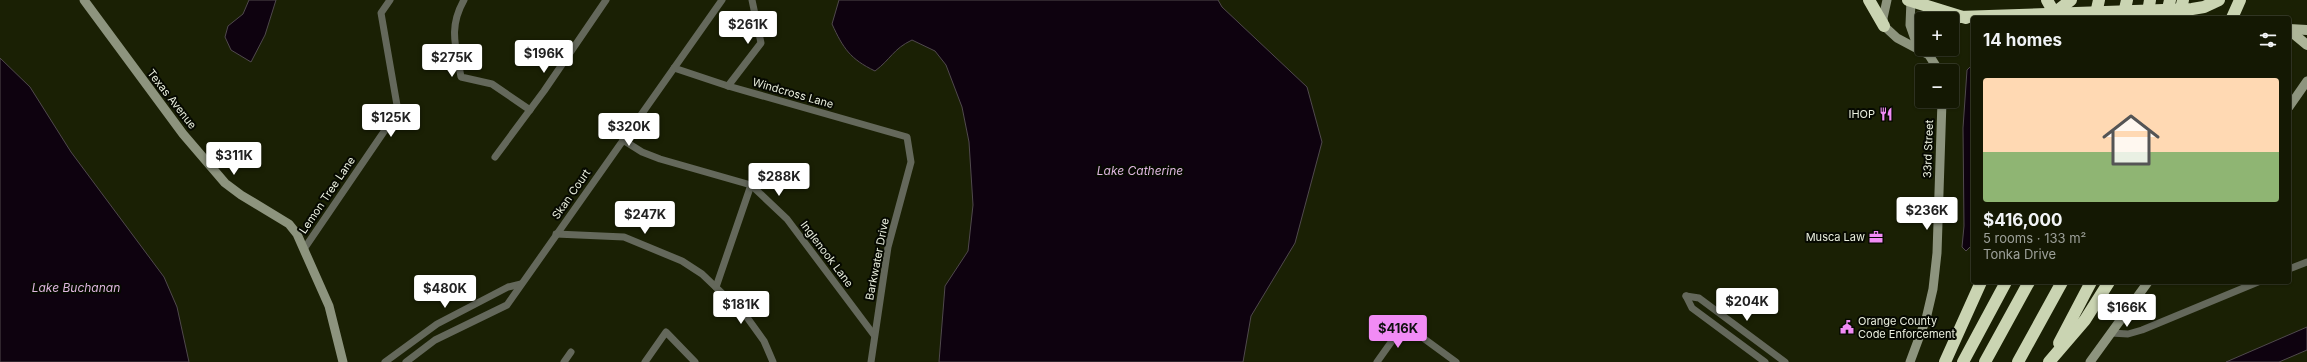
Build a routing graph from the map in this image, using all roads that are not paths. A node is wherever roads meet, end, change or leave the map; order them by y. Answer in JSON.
{"nodes":[{"id":1,"x":84,"y":0,"type":"edge"},
{"id":2,"x":390,"y":0,"type":"edge"},
{"id":3,"x":464,"y":0,"type":"edge"},
{"id":4,"x":606,"y":0,"type":"edge"},
{"id":5,"x":722,"y":0,"type":"edge"},
{"id":6,"x":752,"y":0,"type":"edge"},
{"id":7,"x":1869,"y":0,"type":"edge"},
{"id":8,"x":1888,"y":0,"type":"edge"},
{"id":9,"x":1910,"y":0,"type":"edge"},
{"id":10,"x":2046,"y":0,"type":"edge"},
{"id":11,"x":2071,"y":0,"type":"edge"},
{"id":12,"x":2099,"y":0,"type":"edge"},
{"id":13,"x":2127,"y":0,"type":"edge"},
{"id":14,"x":2150,"y":0,"type":"edge"},
{"id":15,"x":2170,"y":0,"type":"edge"},
{"id":16,"x":2183,"y":0,"type":"edge"},
{"id":17,"x":2219,"y":0,"type":"edge"},
{"id":18,"x":2240,"y":0,"type":"edge"},
{"id":19,"x":1945,"y":12,"type":"edge"},
{"id":20,"x":2053,"y":16,"type":"edge"},
{"id":21,"x":2096,"y":16,"type":"edge"},
{"id":22,"x":2123,"y":16,"type":"edge"},
{"id":23,"x":2146,"y":16,"type":"edge"},
{"id":24,"x":2166,"y":16,"type":"edge"},
{"id":25,"x":2179,"y":16,"type":"edge"},
{"id":26,"x":2233,"y":16,"type":"edge"},
{"id":27,"x":1959,"y":17,"type":"joint"},
{"id":28,"x":1971,"y":17,"type":"edge"},
{"id":29,"x":1971,"y":20,"type":"edge"},
{"id":30,"x":1884,"y":26,"type":"junction"},
{"id":31,"x":2291,"y":29,"type":"edge"},
{"id":32,"x":2307,"y":30,"type":"edge"},
{"id":33,"x":2291,"y":31,"type":"edge"},
{"id":34,"x":1915,"y":39,"type":"edge"},
{"id":35,"x":2307,"y":45,"type":"edge"},
{"id":36,"x":1915,"y":47,"type":"edge"},
{"id":37,"x":674,"y":68,"type":"junction"},
{"id":38,"x":2307,"y":82,"type":"edge"},
{"id":39,"x":728,"y":86,"type":"junction"},
{"id":40,"x":2291,"y":104,"type":"edge"},
{"id":41,"x":1942,"y":108,"type":"edge"},
{"id":42,"x":530,"y":110,"type":"junction"},
{"id":43,"x":907,"y":137,"type":"joint"},
{"id":44,"x":623,"y":140,"type":"junction"},
{"id":45,"x":495,"y":157,"type":"dead end"},
{"id":46,"x":751,"y":186,"type":"junction"},
{"id":47,"x":556,"y":234,"type":"junction"},
{"id":48,"x":304,"y":249,"type":"junction"},
{"id":49,"x":2307,"y":262,"type":"edge"},
{"id":50,"x":2291,"y":268,"type":"edge"},
{"id":51,"x":521,"y":284,"type":"junction"},
{"id":52,"x":1980,"y":284,"type":"edge"},
{"id":53,"x":2005,"y":284,"type":"edge"},
{"id":54,"x":2028,"y":284,"type":"edge"},
{"id":55,"x":2061,"y":284,"type":"edge"},
{"id":56,"x":2090,"y":284,"type":"edge"},
{"id":57,"x":2108,"y":284,"type":"edge"},
{"id":58,"x":2147,"y":284,"type":"edge"},
{"id":59,"x":2253,"y":284,"type":"edge"},
{"id":60,"x":716,"y":287,"type":"junction"},
{"id":61,"x":2111,"y":333,"type":"junction"},
{"id":62,"x":874,"y":335,"type":"junction"},
{"id":63,"x":571,"y":352,"type":"dead end"},
{"id":64,"x":343,"y":362,"type":"edge"},
{"id":65,"x":385,"y":362,"type":"edge"},
{"id":66,"x":406,"y":362,"type":"edge"},
{"id":67,"x":564,"y":362,"type":"edge"},
{"id":68,"x":645,"y":362,"type":"edge"},
{"id":69,"x":695,"y":362,"type":"edge"},
{"id":70,"x":773,"y":362,"type":"edge"},
{"id":71,"x":871,"y":362,"type":"edge"},
{"id":72,"x":1377,"y":362,"type":"edge"},
{"id":73,"x":1456,"y":362,"type":"edge"},
{"id":74,"x":1765,"y":362,"type":"edge"},
{"id":75,"x":1784,"y":362,"type":"edge"},
{"id":76,"x":1910,"y":362,"type":"edge"},
{"id":77,"x":1945,"y":362,"type":"edge"},
{"id":78,"x":1963,"y":362,"type":"edge"},
{"id":79,"x":1985,"y":362,"type":"edge"},
{"id":80,"x":2018,"y":362,"type":"edge"},
{"id":81,"x":2049,"y":362,"type":"edge"},
{"id":82,"x":2090,"y":362,"type":"edge"}],
"edges":[{"from":1,"to":48,"type":"street","name":"Texas Avenue"},
{"from":2,"to":48,"type":"street","name":"Lemon Tree Lane"},
{"from":3,"to":42,"type":"street"},
{"from":4,"to":42,"type":"street"},
{"from":5,"to":37,"type":"street","name":"Skan Court"},
{"from":6,"to":39,"type":"street"},
{"from":7,"to":30,"type":"highway"},
{"from":8,"to":30,"type":"street"},
{"from":9,"to":19,"type":"highway"},
{"from":9,"to":34,"type":"street"},
{"from":10,"to":20,"type":"highway"},
{"from":11,"to":20,"type":"highway"},
{"from":12,"to":21,"type":"highway","bridge":true},
{"from":13,"to":22,"type":"highway","bridge":true},
{"from":14,"to":23,"type":"highway","bridge":true},
{"from":15,"to":24,"type":"highway","bridge":true},
{"from":16,"to":25,"type":"highway","bridge":true},
{"from":17,"to":20,"type":"highway"},
{"from":18,"to":26,"type":"highway"},
{"from":27,"to":28,"type":"highway"},
{"from":27,"to":29,"type":"highway"},
{"from":30,"to":36,"type":"street"},
{"from":31,"to":32,"type":"main road"},
{"from":33,"to":35,"type":"main road"},
{"from":37,"to":39,"type":"street","name":"Windcross Lane"},
{"from":37,"to":44,"type":"street","name":"Skan Court"},
{"from":38,"to":40,"type":"street"},
{"from":39,"to":43,"type":"street","name":"Windcross Lane"},
{"from":41,"to":76,"type":"street","name":"33rd Street"},
{"from":42,"to":45,"type":"street"},
{"from":43,"to":62,"type":"street","name":"Barkwater Drive"},
{"from":44,"to":46,"type":"street","name":"Inglenook Lane"},
{"from":44,"to":47,"type":"street","name":"Skan Court"},
{"from":46,"to":60,"type":"street"},
{"from":46,"to":62,"type":"street","name":"Inglenook Lane"},
{"from":47,"to":51,"type":"street","name":"Skan Court"},
{"from":47,"to":60,"type":"street"},
{"from":48,"to":64,"type":"street","name":"Texas Avenue"},
{"from":49,"to":50,"type":"street"},
{"from":51,"to":65,"type":"street"},
{"from":51,"to":66,"type":"street","name":"Skan Court"},
{"from":52,"to":77,"type":"highway"},
{"from":53,"to":78,"type":"highway"},
{"from":54,"to":79,"type":"highway"},
{"from":55,"to":80,"type":"highway"},
{"from":56,"to":81,"type":"highway"},
{"from":57,"to":81,"type":"highway"},
{"from":58,"to":61,"type":"street"},
{"from":59,"to":61,"type":"street"},
{"from":60,"to":70,"type":"street"},
{"from":61,"to":82,"type":"street"},
{"from":62,"to":71,"type":"street","name":"Barkwater Drive"},
{"from":63,"to":67,"type":"street"},
{"from":68,"to":69,"type":"street"},
{"from":72,"to":73,"type":"street"},
{"from":74,"to":75,"type":"street"}]}
